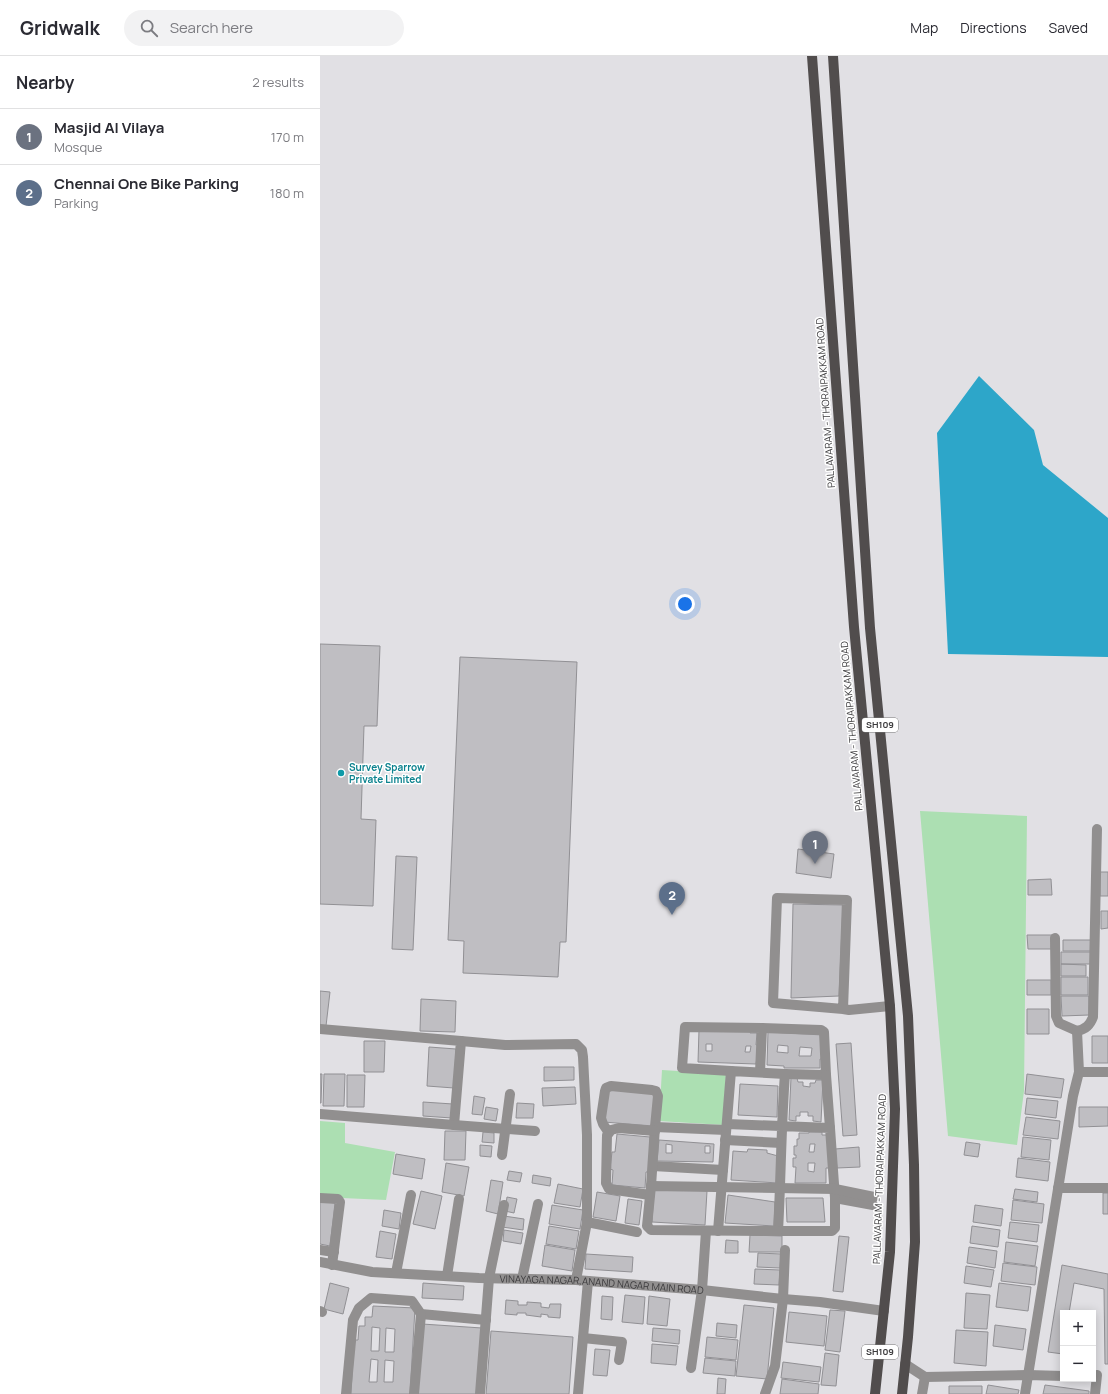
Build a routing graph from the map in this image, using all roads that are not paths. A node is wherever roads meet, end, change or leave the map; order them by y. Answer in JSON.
{"nodes":[{"id":1,"x":812,"y":56,"type":"edge"},
{"id":2,"x":833,"y":56,"type":"edge"},
{"id":3,"x":1097,"y":829,"type":"dead end"},
{"id":4,"x":1055,"y":938,"type":"dead end"},
{"id":5,"x":890,"y":1006,"type":"junction"},
{"id":6,"x":843,"y":1009,"type":"junction"},
{"id":7,"x":762,"y":1028,"type":"junction"},
{"id":8,"x":320,"y":1029,"type":"edge"},
{"id":9,"x":1077,"y":1031,"type":"junction"},
{"id":10,"x":460,"y":1041,"type":"junction"},
{"id":11,"x":731,"y":1071,"type":"junction"},
{"id":12,"x":760,"y":1072,"type":"junction"},
{"id":13,"x":1079,"y":1072,"type":"junction"},
{"id":14,"x":1108,"y":1072,"type":"edge"},
{"id":15,"x":785,"y":1074,"type":"junction"},
{"id":16,"x":826,"y":1075,"type":"junction"},
{"id":17,"x":510,"y":1094,"type":"dead end"},
{"id":18,"x":320,"y":1114,"type":"edge"},
{"id":19,"x":454,"y":1125,"type":"junction"},
{"id":20,"x":781,"y":1127,"type":"junction"},
{"id":21,"x":830,"y":1128,"type":"junction"},
{"id":22,"x":505,"y":1129,"type":"junction"},
{"id":23,"x":655,"y":1129,"type":"junction"},
{"id":24,"x":535,"y":1131,"type":"dead end"},
{"id":25,"x":726,"y":1131,"type":"junction"},
{"id":26,"x":609,"y":1133,"type":"junction"},
{"id":27,"x":781,"y":1143,"type":"junction"},
{"id":28,"x":502,"y":1155,"type":"dead end"},
{"id":29,"x":653,"y":1166,"type":"junction"},
{"id":30,"x":723,"y":1170,"type":"junction"},
{"id":31,"x":722,"y":1188,"type":"junction"},
{"id":32,"x":780,"y":1188,"type":"junction"},
{"id":33,"x":1058,"y":1188,"type":"junction"},
{"id":34,"x":1108,"y":1188,"type":"edge"},
{"id":35,"x":650,"y":1190,"type":"junction"},
{"id":36,"x":835,"y":1193,"type":"junction"},
{"id":37,"x":411,"y":1195,"type":"dead end"},
{"id":38,"x":320,"y":1198,"type":"edge"},
{"id":39,"x":459,"y":1199,"type":"dead end"},
{"id":40,"x":873,"y":1201,"type":"dead end"},
{"id":41,"x":538,"y":1204,"type":"dead end"},
{"id":42,"x":504,"y":1205,"type":"dead end"},
{"id":43,"x":587,"y":1222,"type":"junction"},
{"id":44,"x":718,"y":1231,"type":"junction"},
{"id":45,"x":778,"y":1231,"type":"junction"},
{"id":46,"x":638,"y":1232,"type":"dead end"},
{"id":47,"x":706,"y":1233,"type":"junction"},
{"id":48,"x":320,"y":1250,"type":"edge"},
{"id":49,"x":785,"y":1250,"type":"dead end"},
{"id":50,"x":334,"y":1252,"type":"junction"},
{"id":51,"x":320,"y":1262,"type":"edge"},
{"id":52,"x":332,"y":1265,"type":"junction"},
{"id":53,"x":396,"y":1273,"type":"junction"},
{"id":54,"x":447,"y":1276,"type":"junction"},
{"id":55,"x":489,"y":1278,"type":"junction"},
{"id":56,"x":522,"y":1279,"type":"junction"},
{"id":57,"x":576,"y":1280,"type":"junction"},
{"id":58,"x":588,"y":1282,"type":"junction"},
{"id":59,"x":702,"y":1290,"type":"junction"},
{"id":60,"x":783,"y":1299,"type":"junction"},
{"id":61,"x":884,"y":1311,"type":"junction"},
{"id":62,"x":421,"y":1314,"type":"junction"},
{"id":63,"x":486,"y":1320,"type":"junction"},
{"id":64,"x":583,"y":1338,"type":"junction"},
{"id":65,"x":619,"y":1360,"type":"dead end"},
{"id":66,"x":905,"y":1364,"type":"junction"},
{"id":67,"x":691,"y":1368,"type":"dead end"},
{"id":68,"x":1028,"y":1375,"type":"junction"},
{"id":69,"x":1096,"y":1375,"type":"edge"},
{"id":70,"x":1108,"y":1375,"type":"edge"},
{"id":71,"x":1060,"y":1376,"type":"edge"},
{"id":72,"x":925,"y":1377,"type":"junction"},
{"id":73,"x":1095,"y":1382,"type":"edge"},
{"id":74,"x":346,"y":1394,"type":"edge"},
{"id":75,"x":414,"y":1394,"type":"edge"},
{"id":76,"x":480,"y":1394,"type":"edge"},
{"id":77,"x":578,"y":1394,"type":"edge"},
{"id":78,"x":765,"y":1394,"type":"edge"},
{"id":79,"x":875,"y":1394,"type":"edge"},
{"id":80,"x":902,"y":1394,"type":"edge"},
{"id":81,"x":922,"y":1394,"type":"edge"},
{"id":82,"x":1025,"y":1394,"type":"edge"},
{"id":83,"x":1095,"y":1394,"type":"edge"}],
"edges":[{"from":1,"to":5,"type":"main road","name":"PALLAVARAM - THORAIPAKKAM ROAD","number":"SH109"},
{"from":2,"to":66,"type":"main road","number":"SH109"},
{"from":3,"to":9,"type":"street"},
{"from":4,"to":9,"type":"street"},
{"from":5,"to":6,"type":"street"},
{"from":5,"to":61,"type":"main road","name":"PALLAVARAM - THORAIPAKKAM ROAD","number":"SH109"},
{"from":6,"to":6,"type":"street"},
{"from":7,"to":11,"type":"street"},
{"from":7,"to":12,"type":"street"},
{"from":7,"to":16,"type":"street"},
{"from":8,"to":10,"type":"street"},
{"from":9,"to":13,"type":"street"},
{"from":10,"to":19,"type":"street"},
{"from":10,"to":43,"type":"street"},
{"from":11,"to":12,"type":"street"},
{"from":11,"to":25,"type":"street"},
{"from":12,"to":15,"type":"street"},
{"from":13,"to":14,"type":"street"},
{"from":13,"to":33,"type":"street"},
{"from":15,"to":16,"type":"street"},
{"from":15,"to":20,"type":"street"},
{"from":16,"to":21,"type":"street"},
{"from":17,"to":22,"type":"street"},
{"from":18,"to":19,"type":"street"},
{"from":19,"to":22,"type":"street"},
{"from":20,"to":21,"type":"street"},
{"from":20,"to":25,"type":"street"},
{"from":20,"to":27,"type":"street"},
{"from":21,"to":36,"type":"street"},
{"from":22,"to":24,"type":"street"},
{"from":22,"to":28,"type":"street"},
{"from":23,"to":25,"type":"street"},
{"from":23,"to":26,"type":"street"},
{"from":23,"to":26,"type":"street"},
{"from":23,"to":29,"type":"street"},
{"from":25,"to":27,"type":"street"},
{"from":25,"to":30,"type":"street"},
{"from":26,"to":35,"type":"street"},
{"from":27,"to":32,"type":"street"},
{"from":29,"to":30,"type":"street"},
{"from":29,"to":35,"type":"street"},
{"from":30,"to":31,"type":"street"},
{"from":31,"to":32,"type":"street"},
{"from":31,"to":35,"type":"street"},
{"from":31,"to":44,"type":"street"},
{"from":32,"to":36,"type":"street"},
{"from":32,"to":45,"type":"street"},
{"from":33,"to":34,"type":"street"},
{"from":33,"to":68,"type":"street"},
{"from":35,"to":47,"type":"street"},
{"from":36,"to":40,"type":"street"},
{"from":36,"to":45,"type":"street"},
{"from":37,"to":53,"type":"street"},
{"from":38,"to":50,"type":"street"},
{"from":39,"to":54,"type":"street"},
{"from":41,"to":56,"type":"street"},
{"from":42,"to":55,"type":"street"},
{"from":43,"to":46,"type":"street"},
{"from":43,"to":57,"type":"street"},
{"from":44,"to":45,"type":"street"},
{"from":44,"to":47,"type":"street"},
{"from":47,"to":59,"type":"street"},
{"from":48,"to":50,"type":"street"},
{"from":49,"to":60,"type":"street"},
{"from":50,"to":52,"type":"street"},
{"from":51,"to":52,"type":"street","name":"VINAYAGA NAGAR,ANAND NAGAR MAIN ROAD"},
{"from":52,"to":53,"type":"street","name":"VINAYAGA NAGAR,ANAND NAGAR MAIN ROAD"},
{"from":53,"to":54,"type":"street","name":"VINAYAGA NAGAR,ANAND NAGAR MAIN ROAD"},
{"from":54,"to":55,"type":"street","name":"VINAYAGA NAGAR,ANAND NAGAR MAIN ROAD"},
{"from":55,"to":56,"type":"street","name":"VINAYAGA NAGAR,ANAND NAGAR MAIN ROAD"},
{"from":55,"to":63,"type":"street"},
{"from":56,"to":57,"type":"street","name":"VINAYAGA NAGAR,ANAND NAGAR MAIN ROAD"},
{"from":57,"to":58,"type":"street","name":"VINAYAGA NAGAR,ANAND NAGAR MAIN ROAD"},
{"from":58,"to":59,"type":"street","name":"VINAYAGA NAGAR,ANAND NAGAR MAIN ROAD"},
{"from":58,"to":64,"type":"street"},
{"from":59,"to":60,"type":"street","name":"VINAYAGA NAGAR,ANAND NAGAR MAIN ROAD"},
{"from":59,"to":67,"type":"street"},
{"from":60,"to":61,"type":"street","name":"VINAYAGA NAGAR,ANAND NAGAR MAIN ROAD"},
{"from":60,"to":78,"type":"street"},
{"from":61,"to":79,"type":"main road","name":"PALLAVARAM - THORAIPAKKAM ROAD","number":"SH109"},
{"from":62,"to":63,"type":"street"},
{"from":62,"to":74,"type":"street"},
{"from":62,"to":75,"type":"street"},
{"from":63,"to":76,"type":"street"},
{"from":64,"to":65,"type":"street"},
{"from":64,"to":77,"type":"street"},
{"from":66,"to":72,"type":"street"},
{"from":66,"to":80,"type":"main road","number":"SH109"},
{"from":68,"to":71,"type":"street"},
{"from":68,"to":72,"type":"street"},
{"from":68,"to":82,"type":"street"},
{"from":69,"to":70,"type":"street"},
{"from":72,"to":81,"type":"street"},
{"from":73,"to":83,"type":"street"}]}
